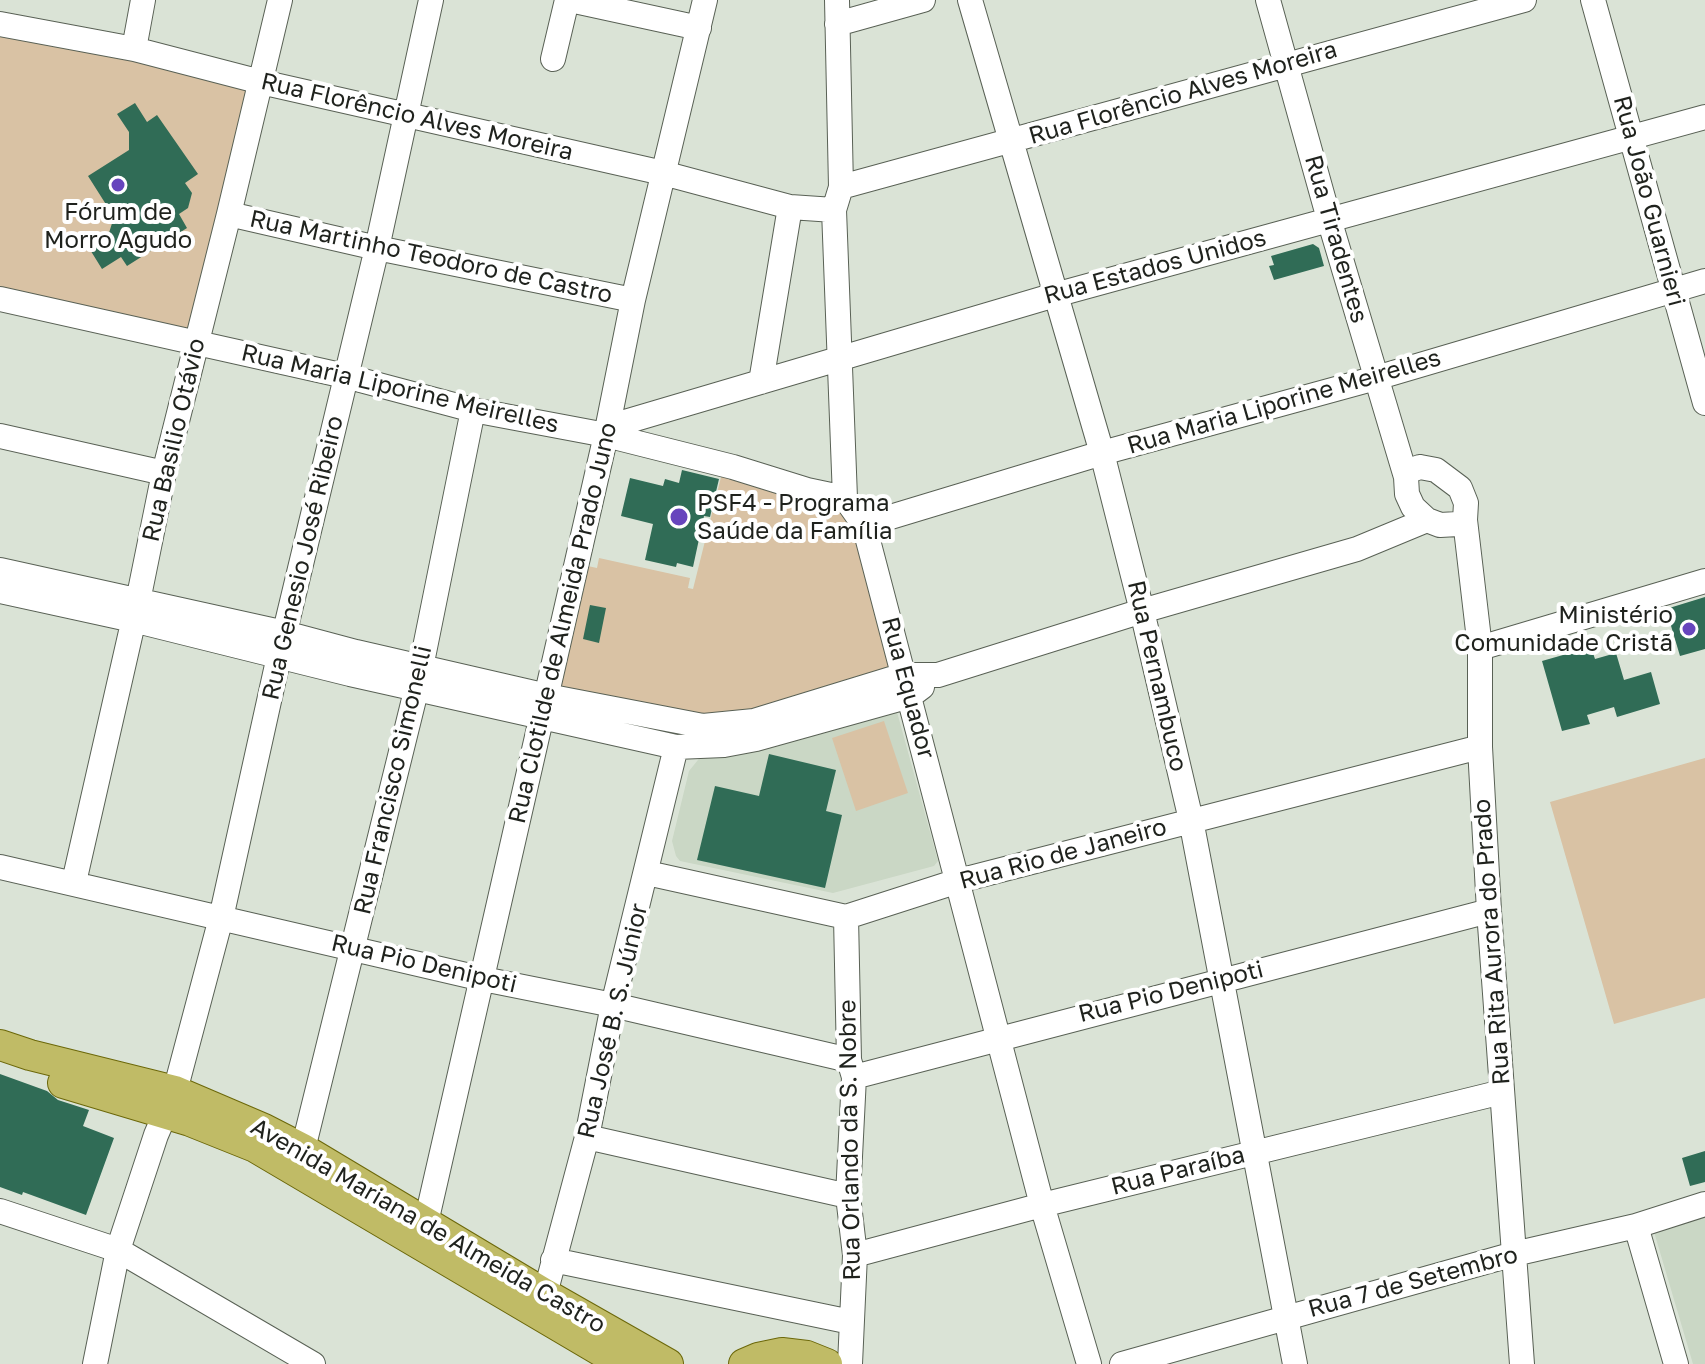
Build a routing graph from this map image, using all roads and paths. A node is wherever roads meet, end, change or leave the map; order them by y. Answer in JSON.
{"nodes":[{"id":1,"x":143,"y":0,"type":"edge"},
{"id":2,"x":280,"y":0,"type":"edge"},
{"id":3,"x":431,"y":0,"type":"edge"},
{"id":4,"x":568,"y":0,"type":"edge"},
{"id":5,"x":705,"y":0,"type":"edge"},
{"id":6,"x":923,"y":0,"type":"edge"},
{"id":7,"x":970,"y":0,"type":"edge"},
{"id":8,"x":1268,"y":0,"type":"edge"},
{"id":9,"x":1524,"y":0,"type":"edge"},
{"id":10,"x":1593,"y":0,"type":"edge"},
{"id":11,"x":837,"y":12,"type":"edge"},
{"id":12,"x":0,"y":24,"type":"edge"},
{"id":13,"x":699,"y":28,"type":"junction"},
{"id":14,"x":134,"y":49,"type":"junction"},
{"id":15,"x":553,"y":59,"type":"dead end"},
{"id":16,"x":1287,"y":64,"type":"junction"},
{"id":17,"x":261,"y":82,"type":"junction"},
{"id":18,"x":406,"y":114,"type":"junction"},
{"id":19,"x":1705,"y":117,"type":"edge"},
{"id":20,"x":1631,"y":138,"type":"junction"},
{"id":21,"x":1009,"y":142,"type":"junction"},
{"id":22,"x":663,"y":173,"type":"junction"},
{"id":23,"x":838,"y":199,"type":"junction"},
{"id":24,"x":790,"y":207,"type":"junction"},
{"id":25,"x":229,"y":214,"type":"junction"},
{"id":26,"x":1329,"y":219,"type":"junction"},
{"id":27,"x":377,"y":248,"type":"junction"},
{"id":28,"x":1705,"y":281,"type":"edge"},
{"id":29,"x":1673,"y":290,"type":"junction"},
{"id":30,"x":1055,"y":295,"type":"junction"},
{"id":31,"x":0,"y":299,"type":"edge"},
{"id":32,"x":633,"y":300,"type":"junction"},
{"id":33,"x":197,"y":342,"type":"junction"},
{"id":34,"x":839,"y":357,"type":"junction"},
{"id":35,"x":345,"y":376,"type":"junction"},
{"id":36,"x":1376,"y":378,"type":"junction"},
{"id":37,"x":761,"y":382,"type":"junction"},
{"id":38,"x":1705,"y":403,"type":"edge"},
{"id":39,"x":473,"y":410,"type":"junction"},
{"id":40,"x":607,"y":431,"type":"junction"},
{"id":41,"x":0,"y":436,"type":"edge"},
{"id":42,"x":1102,"y":453,"type":"junction"},
{"id":43,"x":164,"y":473,"type":"junction"},
{"id":44,"x":1406,"y":477,"type":"junction"},
{"id":45,"x":845,"y":498,"type":"junction"},
{"id":46,"x":1427,"y":520,"type":"junction"},
{"id":47,"x":1465,"y":520,"type":"junction"},
{"id":48,"x":864,"y":525,"type":"junction"},
{"id":49,"x":1705,"y":581,"type":"edge"},
{"id":50,"x":3,"y":588,"type":"edge"},
{"id":51,"x":136,"y":610,"type":"junction"},
{"id":52,"x":1142,"y":611,"type":"junction"},
{"id":53,"x":282,"y":644,"type":"junction"},
{"id":54,"x":1480,"y":648,"type":"junction"},
{"id":55,"x":419,"y":676,"type":"junction"},
{"id":56,"x":907,"y":685,"type":"junction"},
{"id":57,"x":544,"y":706,"type":"junction"},
{"id":58,"x":676,"y":747,"type":"junction"},
{"id":59,"x":1480,"y":747,"type":"junction"},
{"id":60,"x":1191,"y":820,"type":"junction"},
{"id":61,"x":0,"y":867,"type":"edge"},
{"id":62,"x":647,"y":873,"type":"junction"},
{"id":63,"x":958,"y":881,"type":"junction"},
{"id":64,"x":74,"y":882,"type":"junction"},
{"id":65,"x":1489,"y":911,"type":"junction"},
{"id":66,"x":846,"y":917,"type":"junction"},
{"id":67,"x":221,"y":918,"type":"junction"},
{"id":68,"x":353,"y":947,"type":"junction"},
{"id":69,"x":483,"y":979,"type":"junction"},
{"id":70,"x":1223,"y":979,"type":"junction"},
{"id":71,"x":613,"y":1005,"type":"junction"},
{"id":72,"x":1000,"y":1036,"type":"junction"},
{"id":73,"x":0,"y":1045,"type":"edge"},
{"id":74,"x":0,"y":1062,"type":"edge"},
{"id":75,"x":851,"y":1068,"type":"junction"},
{"id":76,"x":1502,"y":1092,"type":"junction"},
{"id":77,"x":169,"y":1102,"type":"junction"},
{"id":78,"x":587,"y":1137,"type":"junction"},
{"id":79,"x":303,"y":1149,"type":"junction"},
{"id":80,"x":1255,"y":1152,"type":"junction"},
{"id":81,"x":848,"y":1196,"type":"junction"},
{"id":82,"x":1705,"y":1204,"type":"edge"},
{"id":83,"x":1042,"y":1205,"type":"junction"},
{"id":84,"x":0,"y":1211,"type":"edge"},
{"id":85,"x":1636,"y":1226,"type":"junction"},
{"id":86,"x":423,"y":1234,"type":"junction"},
{"id":87,"x":118,"y":1250,"type":"junction"},
{"id":88,"x":1514,"y":1254,"type":"junction"},
{"id":89,"x":855,"y":1255,"type":"junction"},
{"id":90,"x":553,"y":1260,"type":"junction"},
{"id":91,"x":545,"y":1294,"type":"junction"},
{"id":92,"x":1286,"y":1317,"type":"junction"},
{"id":93,"x":851,"y":1322,"type":"junction"},
{"id":94,"x":588,"y":1354,"type":"edge"},
{"id":95,"x":95,"y":1364,"type":"edge"},
{"id":96,"x":313,"y":1364,"type":"edge"},
{"id":97,"x":623,"y":1364,"type":"edge"},
{"id":98,"x":668,"y":1364,"type":"edge"},
{"id":99,"x":744,"y":1364,"type":"edge"},
{"id":100,"x":827,"y":1364,"type":"edge"},
{"id":101,"x":850,"y":1364,"type":"edge"},
{"id":102,"x":1089,"y":1364,"type":"edge"},
{"id":103,"x":1122,"y":1364,"type":"edge"},
{"id":104,"x":1295,"y":1364,"type":"edge"},
{"id":105,"x":1522,"y":1364,"type":"edge"},
{"id":106,"x":1676,"y":1364,"type":"edge"}],
"edges":[{"from":1,"to":14,"type":"street"},
{"from":2,"to":17,"type":"street","name":"Rua Basilio Otávio"},
{"from":3,"to":18,"type":"street","name":"Rua Genesio José Ribeiro"},
{"from":4,"to":13,"type":"street"},
{"from":4,"to":15,"type":"street"},
{"from":5,"to":13,"type":"street","name":"Rua Clotilde de Almeida Prado Juno"},
{"from":6,"to":11,"type":"street"},
{"from":7,"to":21,"type":"street","name":"Rua Pernambuco"},
{"from":8,"to":16,"type":"street","name":"Rua Tiradentes"},
{"from":9,"to":16,"type":"street","name":"Rua Florêncio Alves Moreira"},
{"from":10,"to":20,"type":"street","name":"Rua João Guarnieri"},
{"from":11,"to":23,"type":"street"},
{"from":12,"to":14,"type":"street","name":"Rua Florêncio Alves Moreira"},
{"from":13,"to":22,"type":"street","name":"Rua Clotilde de Almeida Prado Juno"},
{"from":14,"to":17,"type":"street","name":"Rua Florêncio Alves Moreira"},
{"from":16,"to":21,"type":"street","name":"Rua Florêncio Alves Moreira"},
{"from":16,"to":26,"type":"street","name":"Rua Tiradentes"},
{"from":17,"to":18,"type":"street","name":"Rua Florêncio Alves Moreira"},
{"from":17,"to":25,"type":"street","name":"Rua Basilio Otávio"},
{"from":18,"to":22,"type":"street","name":"Rua Florêncio Alves Moreira"},
{"from":18,"to":27,"type":"street","name":"Rua Genesio José Ribeiro"},
{"from":19,"to":20,"type":"street","name":"Rua Estados Unidos"},
{"from":20,"to":26,"type":"street","name":"Rua Estados Unidos"},
{"from":20,"to":29,"type":"street","name":"Rua João Guarnieri"},
{"from":21,"to":23,"type":"street","name":"Rua Florêncio Alves Moreira"},
{"from":21,"to":30,"type":"street","name":"Rua Pernambuco"},
{"from":22,"to":24,"type":"street","name":"Rua Florêncio Alves Moreira"},
{"from":22,"to":32,"type":"street","name":"Rua Clotilde de Almeida Prado Juno"},
{"from":23,"to":24,"type":"street","name":"Rua Florêncio Alves Moreira"},
{"from":23,"to":34,"type":"street"},
{"from":24,"to":37,"type":"street"},
{"from":25,"to":27,"type":"street","name":"Rua Martinho Teodoro de Castro"},
{"from":25,"to":33,"type":"street","name":"Rua Basilio Otávio"},
{"from":26,"to":30,"type":"street","name":"Rua Estados Unidos"},
{"from":26,"to":36,"type":"street","name":"Rua Tiradentes"},
{"from":27,"to":32,"type":"street","name":"Rua Martinho Teodoro de Castro"},
{"from":27,"to":35,"type":"street","name":"Rua Genesio José Ribeiro"},
{"from":28,"to":29,"type":"street","name":"Rua Maria Liporine Meirelles"},
{"from":29,"to":36,"type":"street","name":"Rua Maria Liporine Meirelles"},
{"from":29,"to":38,"type":"street","name":"Rua João Guarnieri"},
{"from":30,"to":34,"type":"street","name":"Rua Estados Unidos"},
{"from":30,"to":42,"type":"street","name":"Rua Pernambuco"},
{"from":31,"to":33,"type":"street","name":"Rua Maria Liporine Meirelles"},
{"from":32,"to":40,"type":"street","name":"Rua Clotilde de Almeida Prado Juno"},
{"from":33,"to":35,"type":"street","name":"Rua Maria Liporine Meirelles"},
{"from":33,"to":43,"type":"street","name":"Rua Basilio Otávio"},
{"from":34,"to":37,"type":"street","name":"Rua Estados Unidos"},
{"from":34,"to":45,"type":"street"},
{"from":35,"to":39,"type":"street","name":"Rua Maria Liporine Meirelles"},
{"from":35,"to":53,"type":"street","name":"Rua Genesio José Ribeiro"},
{"from":36,"to":42,"type":"street","name":"Rua Maria Liporine Meirelles"},
{"from":36,"to":44,"type":"street","name":"Rua Tiradentes"},
{"from":37,"to":40,"type":"street","name":"Rua Estados Unidos"},
{"from":39,"to":40,"type":"street","name":"Rua Maria Liporine Meirelles"},
{"from":39,"to":55,"type":"street","name":"Rua Francisco Simonelli"},
{"from":40,"to":45,"type":"street","name":"Rua Maria Liporine Meirelles"},
{"from":40,"to":57,"type":"street","name":"Rua Clotilde de Almeida Prado Juno"},
{"from":41,"to":43,"type":"street"},
{"from":42,"to":48,"type":"street","name":"Rua Maria Liporine Meirelles"},
{"from":42,"to":52,"type":"street","name":"Rua Pernambuco"},
{"from":43,"to":51,"type":"street","name":"Rua Basilio Otávio"},
{"from":44,"to":46,"type":"street"},
{"from":44,"to":47,"type":"street"},
{"from":45,"to":48,"type":"street","name":"Rua Equador"},
{"from":46,"to":47,"type":"street"},
{"from":46,"to":52,"type":"street"},
{"from":47,"to":54,"type":"street","name":"Rua Rita Aurora do Prado"},
{"from":48,"to":56,"type":"street","name":"Rua Equador"},
{"from":49,"to":54,"type":"street"},
{"from":50,"to":51,"type":"street"},
{"from":51,"to":53,"type":"street"},
{"from":51,"to":64,"type":"street","name":"Rua Basilio Otávio"},
{"from":52,"to":56,"type":"street"},
{"from":52,"to":60,"type":"street","name":"Rua Pernambuco"},
{"from":53,"to":55,"type":"street"},
{"from":53,"to":67,"type":"street","name":"Rua Genesio José Ribeiro"},
{"from":54,"to":59,"type":"street","name":"Rua Rita Aurora do Prado"},
{"from":55,"to":57,"type":"street"},
{"from":55,"to":68,"type":"street","name":"Rua Francisco Simonelli"},
{"from":56,"to":57,"type":"street"},
{"from":56,"to":58,"type":"street"},
{"from":56,"to":63,"type":"street","name":"Rua Equador"},
{"from":57,"to":58,"type":"street"},
{"from":57,"to":69,"type":"street","name":"Rua Clotilde de Almeida Prado Juno"},
{"from":58,"to":62,"type":"street","name":"Rua José B. S. Júnior"},
{"from":59,"to":60,"type":"street","name":"Rua Rio de Janeiro"},
{"from":59,"to":65,"type":"street","name":"Rua Rita Aurora do Prado"},
{"from":60,"to":63,"type":"street","name":"Rua Rio de Janeiro"},
{"from":60,"to":70,"type":"street","name":"Rua Pernambuco"},
{"from":61,"to":64,"type":"street","name":"Rua Pio Denipoti"},
{"from":62,"to":66,"type":"street"},
{"from":62,"to":71,"type":"street","name":"Rua José B. S. Júnior"},
{"from":63,"to":66,"type":"street","name":"Rua Rio de Janeiro"},
{"from":63,"to":72,"type":"street","name":"Rua Equador"},
{"from":64,"to":67,"type":"street","name":"Rua Pio Denipoti"},
{"from":65,"to":70,"type":"street","name":"Rua Pio Denipoti"},
{"from":65,"to":76,"type":"street","name":"Rua Rita Aurora do Prado"},
{"from":66,"to":75,"type":"street","name":"Rua Orlando da S. Nobre"},
{"from":67,"to":68,"type":"street","name":"Rua Pio Denipoti"},
{"from":67,"to":77,"type":"street","name":"Rua Genesio José Ribeiro"},
{"from":68,"to":69,"type":"street","name":"Rua Pio Denipoti"},
{"from":68,"to":79,"type":"street","name":"Rua Francisco Simonelli"},
{"from":69,"to":71,"type":"street","name":"Rua Pio Denipoti"},
{"from":69,"to":86,"type":"street","name":"Rua Clotilde de Almeida Prado Juno"},
{"from":70,"to":72,"type":"street","name":"Rua Pio Denipoti"},
{"from":70,"to":80,"type":"street","name":"Rua Pernambuco"},
{"from":71,"to":75,"type":"street","name":"Rua Pio Denipoti"},
{"from":71,"to":78,"type":"street","name":"Rua José B. S. Júnior"},
{"from":72,"to":75,"type":"street","name":"Rua Pio Denipoti"},
{"from":72,"to":83,"type":"street","name":"Rua Equador"},
{"from":73,"to":77,"type":"main road","name":"Avenida Mariana de Almeida Castro"},
{"from":74,"to":77,"type":"main road","name":"Avenida Mariana de Almeida Castro"},
{"from":75,"to":81,"type":"street","name":"Rua Orlando da S. Nobre"},
{"from":76,"to":80,"type":"street","name":"Rua Paraíba"},
{"from":76,"to":88,"type":"street","name":"Rua Rita Aurora do Prado"},
{"from":77,"to":79,"type":"main road","name":"Avenida Mariana de Almeida Castro"},
{"from":77,"to":86,"type":"main road","name":"Avenida Mariana de Almeida Castro"},
{"from":77,"to":87,"type":"street","name":"Rua Genesio José Ribeiro"},
{"from":78,"to":81,"type":"street"},
{"from":78,"to":90,"type":"street","name":"Rua José B. S. Júnior"},
{"from":79,"to":86,"type":"main road","name":"Avenida Mariana de Almeida Castro"},
{"from":80,"to":83,"type":"street","name":"Rua Paraíba"},
{"from":80,"to":92,"type":"street","name":"Rua Pernambuco"},
{"from":81,"to":89,"type":"street","name":"Rua Orlando da S. Nobre"},
{"from":82,"to":85,"type":"street","name":"Rua 7 de Setembro"},
{"from":83,"to":89,"type":"street","name":"Rua Paraíba"},
{"from":83,"to":102,"type":"street","name":"Rua Equador"},
{"from":84,"to":87,"type":"street"},
{"from":85,"to":88,"type":"street","name":"Rua 7 de Setembro"},
{"from":85,"to":106,"type":"street"},
{"from":86,"to":91,"type":"main road","name":"Avenida Mariana de Almeida Castro"},
{"from":86,"to":94,"type":"main road","name":"Avenida Mariana de Almeida Castro"},
{"from":87,"to":95,"type":"street","name":"Rua Genesio José Ribeiro"},
{"from":87,"to":96,"type":"street"},
{"from":88,"to":92,"type":"street","name":"Rua 7 de Setembro"},
{"from":88,"to":105,"type":"street","name":"Rua Rita Aurora do Prado"},
{"from":89,"to":93,"type":"street","name":"Rua Orlando da S. Nobre"},
{"from":90,"to":91,"type":"street","name":"Rua José B. S. Júnior"},
{"from":90,"to":93,"type":"street"},
{"from":91,"to":98,"type":"main road","name":"Avenida Mariana de Almeida Castro"},
{"from":92,"to":103,"type":"street","name":"Rua 7 de Setembro"},
{"from":92,"to":104,"type":"street","name":"Rua Pernambuco"},
{"from":93,"to":101,"type":"street","name":"Rua Orlando da S. Nobre"},
{"from":94,"to":97,"type":"main road","name":"Avenida Mariana de Almeida Castro"},
{"from":99,"to":100,"type":"main road"}]}
